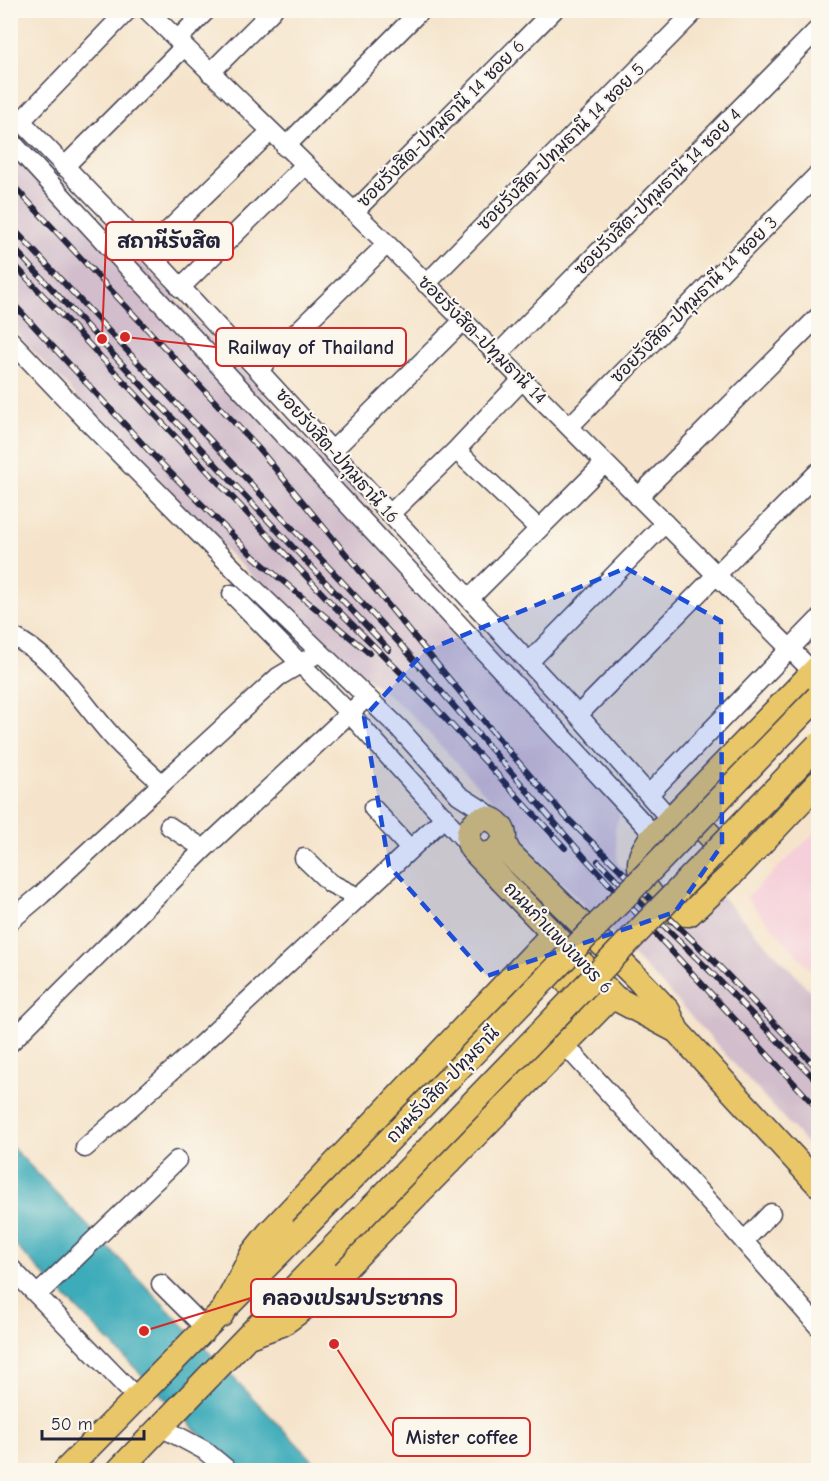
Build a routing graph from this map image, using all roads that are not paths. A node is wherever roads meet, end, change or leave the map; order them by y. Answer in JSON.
{"nodes":[{"id":1,"x":128,"y":10,"type":"edge"},
{"id":2,"x":147,"y":10,"type":"edge"},
{"id":3,"x":207,"y":10,"type":"edge"},
{"id":4,"x":273,"y":10,"type":"edge"},
{"id":5,"x":421,"y":10,"type":"edge"},
{"id":6,"x":554,"y":10,"type":"edge"},
{"id":7,"x":696,"y":10,"type":"edge"},
{"id":8,"x":819,"y":29,"type":"edge"},
{"id":9,"x":180,"y":44,"type":"junction"},
{"id":10,"x":210,"y":73,"type":"junction"},
{"id":11,"x":270,"y":132,"type":"junction"},
{"id":12,"x":10,"y":140,"type":"edge"},
{"id":13,"x":285,"y":147,"type":"junction"},
{"id":14,"x":305,"y":165,"type":"junction"},
{"id":15,"x":64,"y":167,"type":"junction"},
{"id":16,"x":819,"y":174,"type":"edge"},
{"id":17,"x":354,"y":212,"type":"junction"},
{"id":18,"x":387,"y":244,"type":"junction"},
{"id":19,"x":147,"y":251,"type":"junction"},
{"id":20,"x":426,"y":284,"type":"junction"},
{"id":21,"x":180,"y":288,"type":"junction"},
{"id":22,"x":819,"y":317,"type":"edge"},
{"id":23,"x":463,"y":321,"type":"junction"},
{"id":24,"x":10,"y":340,"type":"edge"},
{"id":25,"x":498,"y":355,"type":"junction"},
{"id":26,"x":258,"y":370,"type":"junction"},
{"id":27,"x":522,"y":380,"type":"junction"},
{"id":28,"x":570,"y":426,"type":"junction"},
{"id":29,"x":456,"y":450,"type":"junction"},
{"id":30,"x":333,"y":451,"type":"junction"},
{"id":31,"x":605,"y":462,"type":"junction"},
{"id":32,"x":819,"y":472,"type":"edge"},
{"id":33,"x":638,"y":497,"type":"junction"},
{"id":34,"x":390,"y":514,"type":"junction"},
{"id":35,"x":665,"y":523,"type":"junction"},
{"id":36,"x":538,"y":528,"type":"junction"},
{"id":37,"x":717,"y":575,"type":"junction"},
{"id":38,"x":232,"y":594,"type":"dead end"},
{"id":39,"x":470,"y":598,"type":"junction"},
{"id":40,"x":819,"y":620,"type":"edge"},
{"id":41,"x":10,"y":634,"type":"edge"},
{"id":42,"x":790,"y":649,"type":"junction"},
{"id":43,"x":320,"y":652,"type":"junction"},
{"id":44,"x":529,"y":662,"type":"junction"},
{"id":45,"x":301,"y":664,"type":"junction"},
{"id":46,"x":816,"y":670,"type":"edge"},
{"id":47,"x":367,"y":697,"type":"junction"},
{"id":48,"x":819,"y":697,"type":"edge"},
{"id":49,"x":350,"y":714,"type":"junction"},
{"id":50,"x":578,"y":714,"type":"junction"},
{"id":51,"x":819,"y":745,"type":"edge"},
{"id":52,"x":161,"y":783,"type":"junction"},
{"id":53,"x":819,"y":783,"type":"edge"},
{"id":54,"x":649,"y":794,"type":"junction"},
{"id":55,"x":459,"y":795,"type":"junction"},
{"id":56,"x":373,"y":808,"type":"dead end"},
{"id":57,"x":445,"y":817,"type":"junction"},
{"id":58,"x":670,"y":821,"type":"junction"},
{"id":59,"x":169,"y":826,"type":"dead end"},
{"id":60,"x":500,"y":832,"type":"junction"},
{"id":61,"x":472,"y":842,"type":"junction"},
{"id":62,"x":204,"y":849,"type":"junction"},
{"id":63,"x":410,"y":849,"type":"junction"},
{"id":64,"x":304,"y":858,"type":"dead end"},
{"id":65,"x":740,"y":866,"type":"junction"},
{"id":66,"x":358,"y":897,"type":"junction"},
{"id":67,"x":10,"y":921,"type":"edge"},
{"id":68,"x":552,"y":932,"type":"junction"},
{"id":69,"x":537,"y":951,"type":"junction"},
{"id":70,"x":605,"y":1005,"type":"junction"},
{"id":71,"x":677,"y":1031,"type":"junction"},
{"id":72,"x":10,"y":1043,"type":"edge"},
{"id":73,"x":564,"y":1044,"type":"junction"},
{"id":74,"x":85,"y":1148,"type":"dead end"},
{"id":75,"x":177,"y":1160,"type":"dead end"},
{"id":76,"x":819,"y":1184,"type":"edge"},
{"id":77,"x":771,"y":1213,"type":"dead end"},
{"id":78,"x":744,"y":1241,"type":"junction"},
{"id":79,"x":10,"y":1267,"type":"edge"},
{"id":80,"x":161,"y":1284,"type":"dead end"},
{"id":81,"x":40,"y":1293,"type":"junction"},
{"id":82,"x":209,"y":1326,"type":"junction"},
{"id":83,"x":819,"y":1326,"type":"edge"},
{"id":84,"x":249,"y":1336,"type":"junction"},
{"id":85,"x":142,"y":1394,"type":"junction"},
{"id":86,"x":167,"y":1421,"type":"junction"},
{"id":87,"x":66,"y":1470,"type":"edge"},
{"id":88,"x":119,"y":1470,"type":"edge"},
{"id":89,"x":228,"y":1470,"type":"edge"}],
"edges":[{"from":1,"to":15,"type":"street","name":"ซอยรังสิต-ปทุมธานี 16"},
{"from":2,"to":9,"type":"street","name":"ซอยรังสิต-ปทุมธานี 14"},
{"from":3,"to":9,"type":"street"},
{"from":4,"to":10,"type":"street"},
{"from":5,"to":13,"type":"street"},
{"from":6,"to":17,"type":"street","name":"ซอยรังสิต-ปทุมธานี 14 ซอย 6"},
{"from":7,"to":20,"type":"street","name":"ซอยรังสิต-ปทุมธานี 14 ซอย 5"},
{"from":8,"to":25,"type":"street","name":"ซอยรังสิต-ปทุมธานี 14 ซอย 4"},
{"from":9,"to":10,"type":"street","name":"ซอยรังสิต-ปทุมธานี 14"},
{"from":9,"to":15,"type":"street"},
{"from":10,"to":11,"type":"street","name":"ซอยรังสิต-ปทุมธานี 14"},
{"from":11,"to":13,"type":"street","name":"ซอยรังสิต-ปทุมธานี 14"},
{"from":11,"to":19,"type":"street"},
{"from":12,"to":58,"type":"street"},
{"from":13,"to":14,"type":"street","name":"ซอยรังสิต-ปทุมธานี 14"},
{"from":14,"to":17,"type":"street","name":"ซอยรังสิต-ปทุมธานี 14"},
{"from":14,"to":21,"type":"street"},
{"from":15,"to":19,"type":"street","name":"ซอยรังสิต-ปทุมธานี 16"},
{"from":16,"to":28,"type":"street","name":"ซอยรังสิต-ปทุมธานี 14 ซอย 3"},
{"from":17,"to":18,"type":"street","name":"ซอยรังสิต-ปทุมธานี 14"},
{"from":18,"to":20,"type":"street","name":"ซอยรังสิต-ปทุมธานี 14"},
{"from":18,"to":26,"type":"street"},
{"from":19,"to":21,"type":"street","name":"ซอยรังสิต-ปทุมธานี 16"},
{"from":20,"to":23,"type":"street","name":"ซอยรังสิต-ปทุมธานี 14"},
{"from":21,"to":26,"type":"street","name":"ซอยรังสิต-ปทุมธานี 16"},
{"from":22,"to":33,"type":"street"},
{"from":23,"to":25,"type":"street","name":"ซอยรังสิต-ปทุมธานี 14"},
{"from":23,"to":30,"type":"street"},
{"from":24,"to":43,"type":"street"},
{"from":25,"to":27,"type":"street","name":"ซอยรังสิต-ปทุมธานี 14"},
{"from":26,"to":30,"type":"street","name":"ซอยรังสิต-ปทุมธานี 16"},
{"from":27,"to":28,"type":"street","name":"ซอยรังสิต-ปทุมธานี 14"},
{"from":27,"to":29,"type":"street"},
{"from":28,"to":31,"type":"street","name":"ซอยรังสิต-ปทุมธานี 14"},
{"from":29,"to":34,"type":"street"},
{"from":29,"to":36,"type":"street"},
{"from":30,"to":34,"type":"street","name":"ซอยรังสิต-ปทุมธานี 16"},
{"from":31,"to":33,"type":"street","name":"ซอยรังสิต-ปทุมธานี 14"},
{"from":31,"to":36,"type":"street"},
{"from":32,"to":37,"type":"street"},
{"from":33,"to":35,"type":"street","name":"ซอยรังสิต-ปทุมธานี 14"},
{"from":34,"to":39,"type":"street","name":"ซอยรังสิต-ปทุมธานี 16"},
{"from":35,"to":37,"type":"street","name":"ซอยรังสิต-ปทุมธานี 14"},
{"from":35,"to":44,"type":"street"},
{"from":36,"to":39,"type":"street"},
{"from":37,"to":42,"type":"street","name":"ซอยรังสิต-ปทุมธานี 14"},
{"from":37,"to":50,"type":"street"},
{"from":38,"to":45,"type":"street"},
{"from":39,"to":44,"type":"street","name":"ซอยรังสิต-ปทุมธานี 16"},
{"from":40,"to":42,"type":"street"},
{"from":41,"to":52,"type":"street"},
{"from":42,"to":46,"type":"street","name":"ซอยรังสิต-ปทุมธานี 14"},
{"from":42,"to":54,"type":"street"},
{"from":43,"to":45,"type":"street"},
{"from":43,"to":47,"type":"street"},
{"from":44,"to":50,"type":"street","name":"ซอยรังสิต-ปทุมธานี 16"},
{"from":45,"to":49,"type":"street"},
{"from":45,"to":52,"type":"street"},
{"from":46,"to":58,"type":"main road"},
{"from":47,"to":49,"type":"street"},
{"from":47,"to":55,"type":"street"},
{"from":48,"to":82,"type":"main road","name":"ถนนรังสิต-ปทุมธานี","bridge":true},
{"from":49,"to":57,"type":"street"},
{"from":49,"to":62,"type":"street"},
{"from":50,"to":54,"type":"street","name":"ซอยรังสิต-ปทุมธานี 16"},
{"from":51,"to":84,"type":"main road","name":"ถนนรังสิต-ปทุมธานี","bridge":true},
{"from":52,"to":67,"type":"street"},
{"from":53,"to":65,"type":"main road"},
{"from":54,"to":58,"type":"street","name":"ซอยรังสิต-ปทุมธานี 16"},
{"from":55,"to":60,"type":"street"},
{"from":55,"to":61,"type":"street"},
{"from":56,"to":63,"type":"street"},
{"from":57,"to":61,"type":"street"},
{"from":57,"to":63,"type":"street"},
{"from":58,"to":65,"type":"main road"},
{"from":58,"to":65,"type":"main road"},
{"from":59,"to":62,"type":"street"},
{"from":60,"to":61,"type":"main road"},
{"from":60,"to":61,"type":"main road"},
{"from":60,"to":71,"type":"main road","name":"ถนนกำแพงเพชร 6"},
{"from":61,"to":68,"type":"main road","name":"ถนนกำแพงเพชร 6"},
{"from":62,"to":72,"type":"street"},
{"from":63,"to":66,"type":"street"},
{"from":64,"to":66,"type":"street"},
{"from":66,"to":74,"type":"street"},
{"from":68,"to":69,"type":"main road"},
{"from":68,"to":70,"type":"main road","name":"ถนนกำแพงเพชร 6"},
{"from":69,"to":70,"type":"main road"},
{"from":69,"to":82,"type":"main road"},
{"from":70,"to":71,"type":"main road","name":"ถนนกำแพงเพชร 6"},
{"from":70,"to":73,"type":"main road"},
{"from":71,"to":76,"type":"main road","name":"ถนนกำแพงเพชร 6"},
{"from":73,"to":78,"type":"street"},
{"from":73,"to":84,"type":"main road"},
{"from":75,"to":81,"type":"street"},
{"from":77,"to":78,"type":"street"},
{"from":78,"to":83,"type":"street"},
{"from":79,"to":81,"type":"street"},
{"from":80,"to":82,"type":"street"},
{"from":81,"to":85,"type":"street"},
{"from":82,"to":85,"type":"main road","name":"ถนนรังสิต-ปทุมธานี"},
{"from":84,"to":86,"type":"main road","name":"ถนนรังสิต-ปทุมธานี"},
{"from":85,"to":87,"type":"main road","name":"ถนนรังสิต-ปทุมธานี"},
{"from":86,"to":88,"type":"main road","name":"ถนนรังสิต-ปทุมธานี"},
{"from":86,"to":89,"type":"street"}]}
